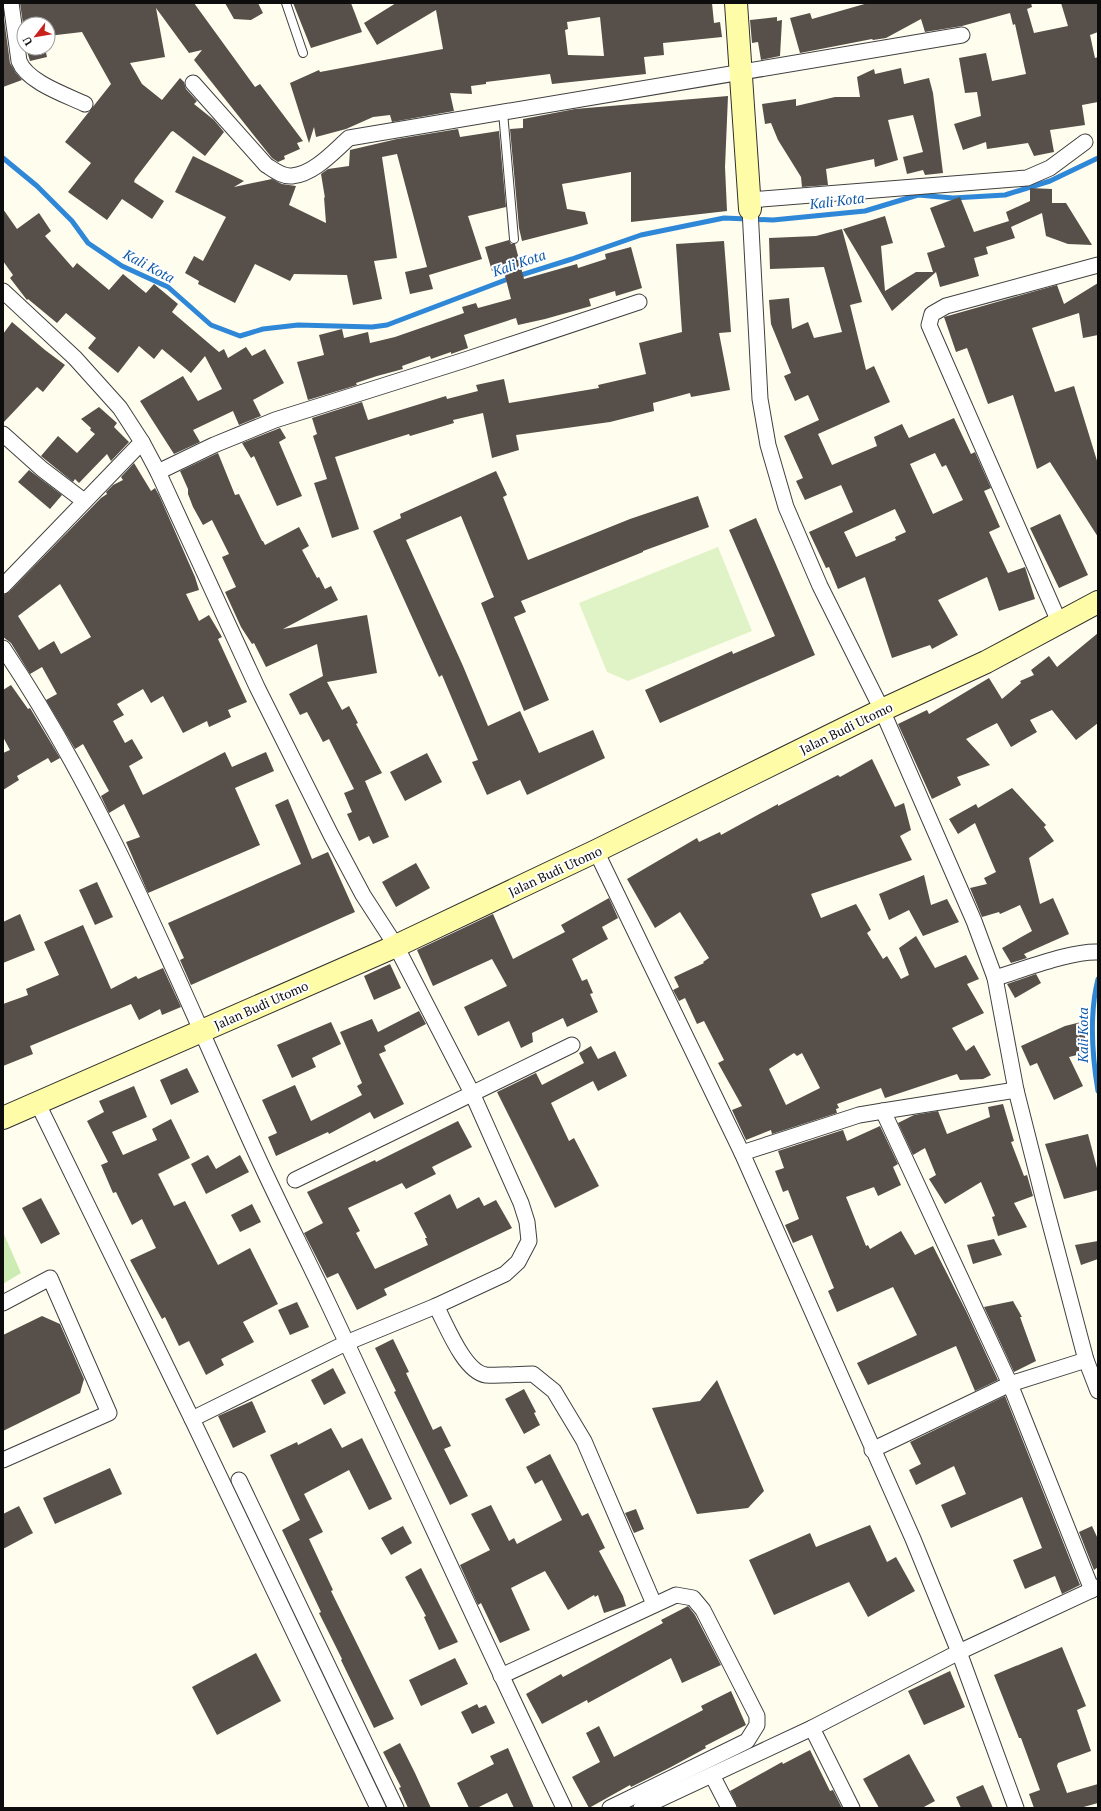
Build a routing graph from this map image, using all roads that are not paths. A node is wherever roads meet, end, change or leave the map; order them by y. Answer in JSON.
{"nodes":[{"id":1,"x":11,"y":3,"type":"edge"},
{"id":2,"x":286,"y":3,"type":"edge"},
{"id":3,"x":736,"y":3,"type":"edge"},
{"id":4,"x":962,"y":35,"type":"dead end"},
{"id":5,"x":303,"y":53,"type":"dead end"},
{"id":6,"x":741,"y":72,"type":"junction"},
{"id":7,"x":193,"y":83,"type":"dead end"},
{"id":8,"x":85,"y":104,"type":"dead end"},
{"id":9,"x":503,"y":112,"type":"junction"},
{"id":10,"x":1085,"y":142,"type":"dead end"},
{"id":11,"x":750,"y":204,"type":"junction"},
{"id":12,"x":514,"y":239,"type":"dead end"},
{"id":13,"x":1098,"y":265,"type":"edge"},
{"id":14,"x":3,"y":291,"type":"edge"},
{"id":15,"x":639,"y":302,"type":"dead end"},
{"id":16,"x":3,"y":434,"type":"edge"},
{"id":17,"x":142,"y":442,"type":"junction"},
{"id":18,"x":158,"y":472,"type":"junction"},
{"id":19,"x":84,"y":501,"type":"junction"},
{"id":20,"x":3,"y":586,"type":"edge"},
{"id":21,"x":1098,"y":602,"type":"edge"},
{"id":22,"x":1060,"y":624,"type":"junction"},
{"id":23,"x":3,"y":648,"type":"edge"},
{"id":24,"x":882,"y":710,"type":"junction"},
{"id":25,"x":596,"y":851,"type":"junction"},
{"id":26,"x":396,"y":946,"type":"junction"},
{"id":27,"x":1093,"y":952,"type":"edge"},
{"id":28,"x":995,"y":978,"type":"junction"},
{"id":29,"x":201,"y":1032,"type":"junction"},
{"id":30,"x":572,"y":1045,"type":"dead end"},
{"id":31,"x":1016,"y":1090,"type":"junction"},
{"id":32,"x":472,"y":1093,"type":"junction"},
{"id":33,"x":37,"y":1102,"type":"junction"},
{"id":34,"x":883,"y":1111,"type":"junction"},
{"id":35,"x":3,"y":1118,"type":"edge"},
{"id":36,"x":742,"y":1153,"type":"junction"},
{"id":37,"x":295,"y":1180,"type":"dead end"},
{"id":38,"x":3,"y":1303,"type":"edge"},
{"id":39,"x":436,"y":1306,"type":"junction"},
{"id":40,"x":346,"y":1343,"type":"junction"},
{"id":41,"x":1086,"y":1360,"type":"junction"},
{"id":42,"x":1010,"y":1384,"type":"junction"},
{"id":43,"x":1098,"y":1391,"type":"edge"},
{"id":44,"x":192,"y":1419,"type":"junction"},
{"id":45,"x":872,"y":1450,"type":"junction"},
{"id":46,"x":3,"y":1460,"type":"edge"},
{"id":47,"x":239,"y":1480,"type":"dead end"},
{"id":48,"x":1095,"y":1588,"type":"edge"},
{"id":49,"x":654,"y":1604,"type":"junction"},
{"id":50,"x":959,"y":1652,"type":"junction"},
{"id":51,"x":501,"y":1676,"type":"junction"},
{"id":52,"x":812,"y":1728,"type":"junction"},
{"id":53,"x":712,"y":1775,"type":"junction"},
{"id":54,"x":378,"y":1808,"type":"edge"},
{"id":55,"x":396,"y":1808,"type":"edge"},
{"id":56,"x":564,"y":1808,"type":"edge"},
{"id":57,"x":610,"y":1808,"type":"edge"},
{"id":58,"x":641,"y":1808,"type":"edge"},
{"id":59,"x":729,"y":1808,"type":"edge"},
{"id":60,"x":852,"y":1808,"type":"edge"},
{"id":61,"x":1016,"y":1808,"type":"edge"}],
"edges":[{"from":1,"to":8,"type":"street"},
{"from":2,"to":5,"type":"lane"},
{"from":3,"to":6,"type":"street"},
{"from":4,"to":6,"type":"street"},
{"from":6,"to":9,"type":"street"},
{"from":6,"to":11,"type":"street"},
{"from":7,"to":9,"type":"street"},
{"from":9,"to":12,"type":"lane"},
{"from":10,"to":11,"type":"street"},
{"from":11,"to":24,"type":"street"},
{"from":13,"to":22,"type":"street"},
{"from":14,"to":17,"type":"street"},
{"from":15,"to":18,"type":"street"},
{"from":16,"to":19,"type":"street"},
{"from":17,"to":18,"type":"street"},
{"from":17,"to":19,"type":"street"},
{"from":18,"to":26,"type":"street"},
{"from":19,"to":20,"type":"street"},
{"from":21,"to":22,"type":"street","name":"Jalan Budi Utomo"},
{"from":22,"to":24,"type":"street","name":"Jalan Budi Utomo"},
{"from":23,"to":29,"type":"street"},
{"from":24,"to":25,"type":"street","name":"Jalan Budi Utomo"},
{"from":24,"to":28,"type":"street"},
{"from":25,"to":26,"type":"street","name":"Jalan Budi Utomo"},
{"from":25,"to":36,"type":"street"},
{"from":26,"to":29,"type":"street","name":"Jalan Budi Utomo"},
{"from":26,"to":32,"type":"street"},
{"from":27,"to":28,"type":"street"},
{"from":28,"to":31,"type":"street"},
{"from":29,"to":33,"type":"street","name":"Jalan Budi Utomo"},
{"from":29,"to":40,"type":"street"},
{"from":30,"to":32,"type":"street"},
{"from":31,"to":34,"type":"street"},
{"from":31,"to":41,"type":"street"},
{"from":32,"to":37,"type":"street"},
{"from":32,"to":39,"type":"street"},
{"from":33,"to":35,"type":"street","name":"Jalan Budi Utomo"},
{"from":33,"to":44,"type":"street"},
{"from":34,"to":36,"type":"street"},
{"from":34,"to":42,"type":"street"},
{"from":36,"to":45,"type":"street"},
{"from":38,"to":46,"type":"street"},
{"from":39,"to":40,"type":"street"},
{"from":39,"to":49,"type":"street"},
{"from":40,"to":44,"type":"street"},
{"from":40,"to":51,"type":"street"},
{"from":41,"to":42,"type":"street"},
{"from":41,"to":43,"type":"street"},
{"from":42,"to":45,"type":"street"},
{"from":42,"to":48,"type":"street"},
{"from":44,"to":54,"type":"street"},
{"from":45,"to":50,"type":"street"},
{"from":47,"to":55,"type":"street"},
{"from":48,"to":50,"type":"street"},
{"from":49,"to":51,"type":"street"},
{"from":49,"to":57,"type":"street"},
{"from":50,"to":52,"type":"street"},
{"from":50,"to":61,"type":"street"},
{"from":51,"to":56,"type":"street"},
{"from":52,"to":53,"type":"street"},
{"from":52,"to":60,"type":"street"},
{"from":53,"to":58,"type":"street"},
{"from":53,"to":59,"type":"street"}]}
